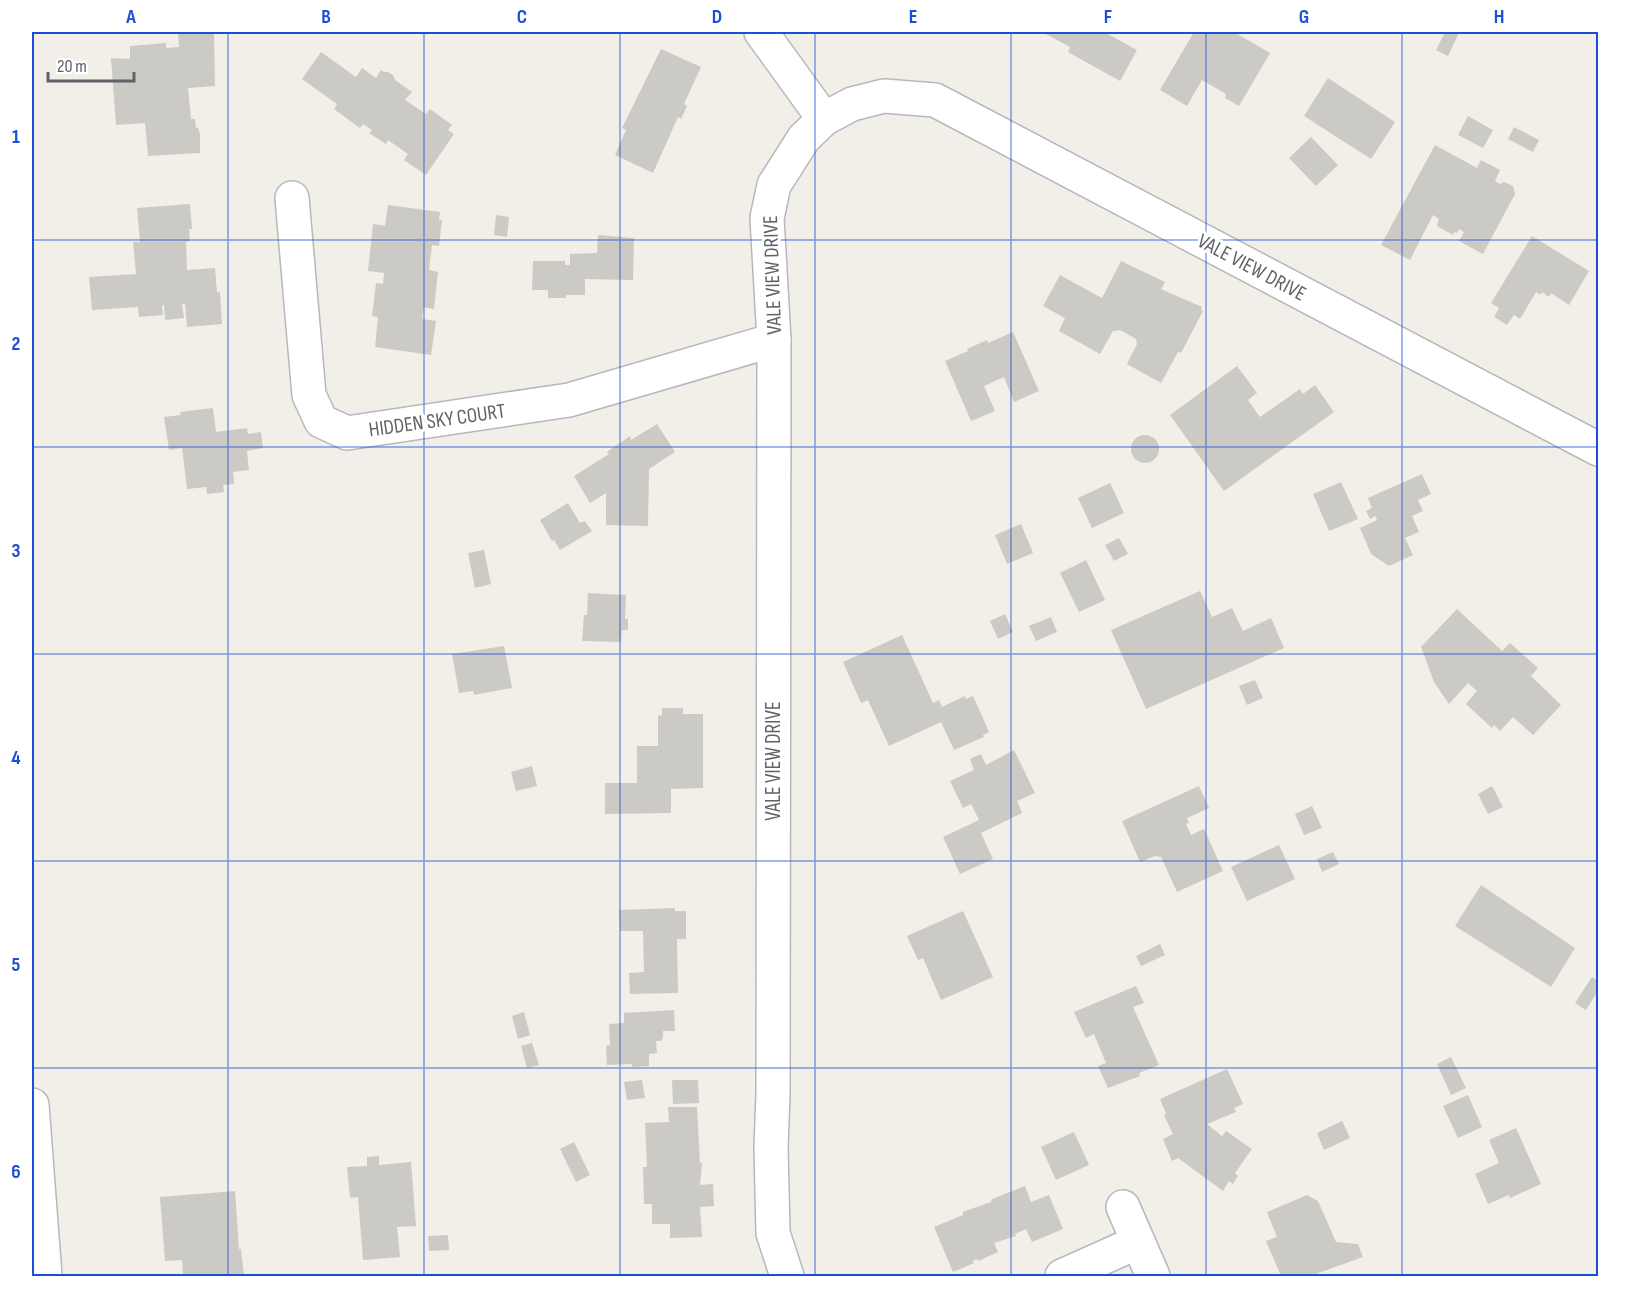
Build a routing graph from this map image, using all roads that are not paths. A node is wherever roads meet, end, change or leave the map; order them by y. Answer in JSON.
{"nodes":[{"id":1,"x":761,"y":32,"type":"edge"},
{"id":2,"x":824,"y":119,"type":"junction"},
{"id":3,"x":292,"y":198,"type":"dead end"},
{"id":4,"x":774,"y":340,"type":"junction"},
{"id":5,"x":1599,"y":449,"type":"edge"},
{"id":6,"x":32,"y":1105,"type":"edge"},
{"id":7,"x":1123,"y":1208,"type":"dead end"},
{"id":8,"x":1138,"y":1242,"type":"junction"},
{"id":9,"x":780,"y":1275,"type":"edge"},
{"id":10,"x":45,"y":1276,"type":"edge"},
{"id":11,"x":1062,"y":1276,"type":"edge"},
{"id":12,"x":1153,"y":1276,"type":"edge"}],
"edges":[{"from":1,"to":2,"type":"street"},
{"from":2,"to":4,"type":"street","name":"VALE VIEW DRIVE"},
{"from":2,"to":5,"type":"street","name":"VALE VIEW DRIVE"},
{"from":3,"to":4,"type":"street","name":"HIDDEN SKY COURT"},
{"from":4,"to":9,"type":"street","name":"VALE VIEW DRIVE"},
{"from":6,"to":10,"type":"street"},
{"from":7,"to":8,"type":"street"},
{"from":8,"to":11,"type":"street"},
{"from":8,"to":12,"type":"street"}]}
